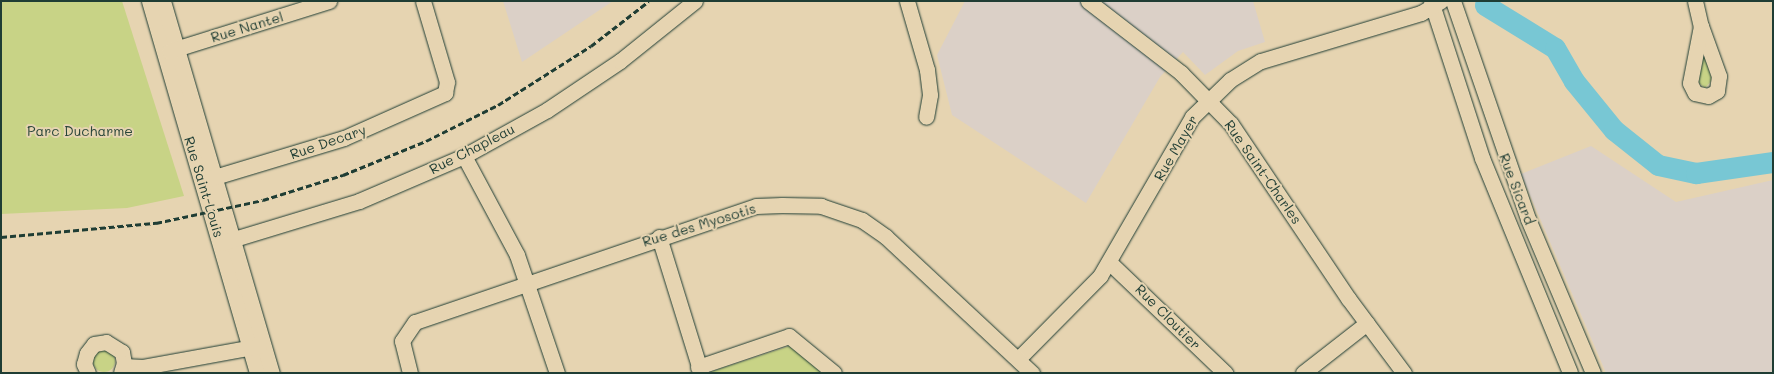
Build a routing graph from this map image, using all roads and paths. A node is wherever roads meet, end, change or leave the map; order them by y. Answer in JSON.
{"nodes":[{"id":1,"x":149,"y":1,"type":"edge"},
{"id":2,"x":164,"y":1,"type":"edge"},
{"id":3,"x":329,"y":1,"type":"edge"},
{"id":4,"x":423,"y":1,"type":"edge"},
{"id":5,"x":695,"y":1,"type":"edge"},
{"id":6,"x":907,"y":1,"type":"edge"},
{"id":7,"x":1088,"y":1,"type":"edge"},
{"id":8,"x":1453,"y":1,"type":"edge"},
{"id":9,"x":1695,"y":1,"type":"edge"},
{"id":10,"x":1435,"y":3,"type":"edge"},
{"id":11,"x":1701,"y":26,"type":"dead end"},
{"id":12,"x":171,"y":50,"type":"junction"},
{"id":13,"x":1208,"y":100,"type":"junction"},
{"id":14,"x":926,"y":117,"type":"dead end"},
{"id":15,"x":464,"y":156,"type":"junction"},
{"id":16,"x":210,"y":179,"type":"junction"},
{"id":17,"x":1528,"y":219,"type":"junction"},
{"id":18,"x":1509,"y":227,"type":"junction"},
{"id":19,"x":659,"y":237,"type":"junction"},
{"id":20,"x":235,"y":239,"type":"junction"},
{"id":21,"x":221,"y":243,"type":"junction"},
{"id":22,"x":1109,"y":262,"type":"junction"},
{"id":23,"x":527,"y":283,"type":"junction"},
{"id":24,"x":1366,"y":323,"type":"junction"},
{"id":25,"x":257,"y":346,"type":"junction"},
{"id":26,"x":1018,"y":360,"type":"junction"},
{"id":27,"x":122,"y":370,"type":"edge"},
{"id":28,"x":699,"y":370,"type":"edge"},
{"id":29,"x":88,"y":373,"type":"edge"},
{"id":30,"x":258,"y":373,"type":"edge"},
{"id":31,"x":272,"y":373,"type":"edge"},
{"id":32,"x":410,"y":373,"type":"edge"},
{"id":33,"x":557,"y":373,"type":"edge"},
{"id":34,"x":834,"y":373,"type":"edge"},
{"id":35,"x":1032,"y":373,"type":"edge"},
{"id":36,"x":1225,"y":373,"type":"edge"},
{"id":37,"x":1303,"y":373,"type":"edge"},
{"id":38,"x":1404,"y":373,"type":"edge"},
{"id":39,"x":1570,"y":373,"type":"edge"},
{"id":40,"x":1593,"y":373,"type":"edge"}],
"edges":[{"from":1,"to":12,"type":"street","name":"Rue Saint-Louis"},
{"from":2,"to":12,"type":"street","name":"Rue Saint-Louis"},
{"from":3,"to":12,"type":"street","name":"Rue Nantel"},
{"from":4,"to":16,"type":"street","name":"Rue Decary"},
{"from":5,"to":15,"type":"street","name":"Rue Chapleau"},
{"from":6,"to":14,"type":"street"},
{"from":7,"to":13,"type":"street","name":"Rue Saint-Charles"},
{"from":8,"to":17,"type":"street","name":"Rue Sicard"},
{"from":9,"to":11,"type":"street"},
{"from":10,"to":13,"type":"street","name":"Rue Mayer"},
{"from":10,"to":18,"type":"street","name":"Rue Sicard"},
{"from":12,"to":16,"type":"street","name":"Rue Saint-Louis"},
{"from":13,"to":22,"type":"street","name":"Rue Mayer"},
{"from":13,"to":24,"type":"street","name":"Rue Saint-Charles"},
{"from":15,"to":20,"type":"street","name":"Rue Chapleau"},
{"from":15,"to":23,"type":"street"},
{"from":16,"to":20,"type":"street","name":"Rue Saint-Louis"},
{"from":16,"to":21,"type":"street","name":"Rue Saint-Louis"},
{"from":17,"to":18,"type":"street"},
{"from":17,"to":40,"type":"street","name":"Rue Sicard"},
{"from":18,"to":39,"type":"street","name":"Rue Sicard"},
{"from":19,"to":23,"type":"street","name":"Rue des Myosotis"},
{"from":19,"to":26,"type":"street","name":"Rue des Myosotis"},
{"from":19,"to":28,"type":"street"},
{"from":20,"to":21,"type":"street","name":"Rue Chapleau"},
{"from":20,"to":25,"type":"street","name":"Rue Saint-Louis"},
{"from":21,"to":25,"type":"street","name":"Rue Saint-Louis"},
{"from":22,"to":26,"type":"street","name":"Rue Mayer"},
{"from":22,"to":36,"type":"street","name":"Rue Cloutier"},
{"from":23,"to":32,"type":"street","name":"Rue des Myosotis"},
{"from":23,"to":33,"type":"street"},
{"from":24,"to":37,"type":"street"},
{"from":24,"to":38,"type":"street","name":"Rue Saint-Charles"},
{"from":25,"to":27,"type":"street"},
{"from":25,"to":30,"type":"street","name":"Rue Saint-Louis"},
{"from":25,"to":31,"type":"street","name":"Rue Saint-Louis"},
{"from":26,"to":35,"type":"street","name":"Rue des Myosotis"},
{"from":27,"to":29,"type":"street"},
{"from":28,"to":34,"type":"street"}]}
